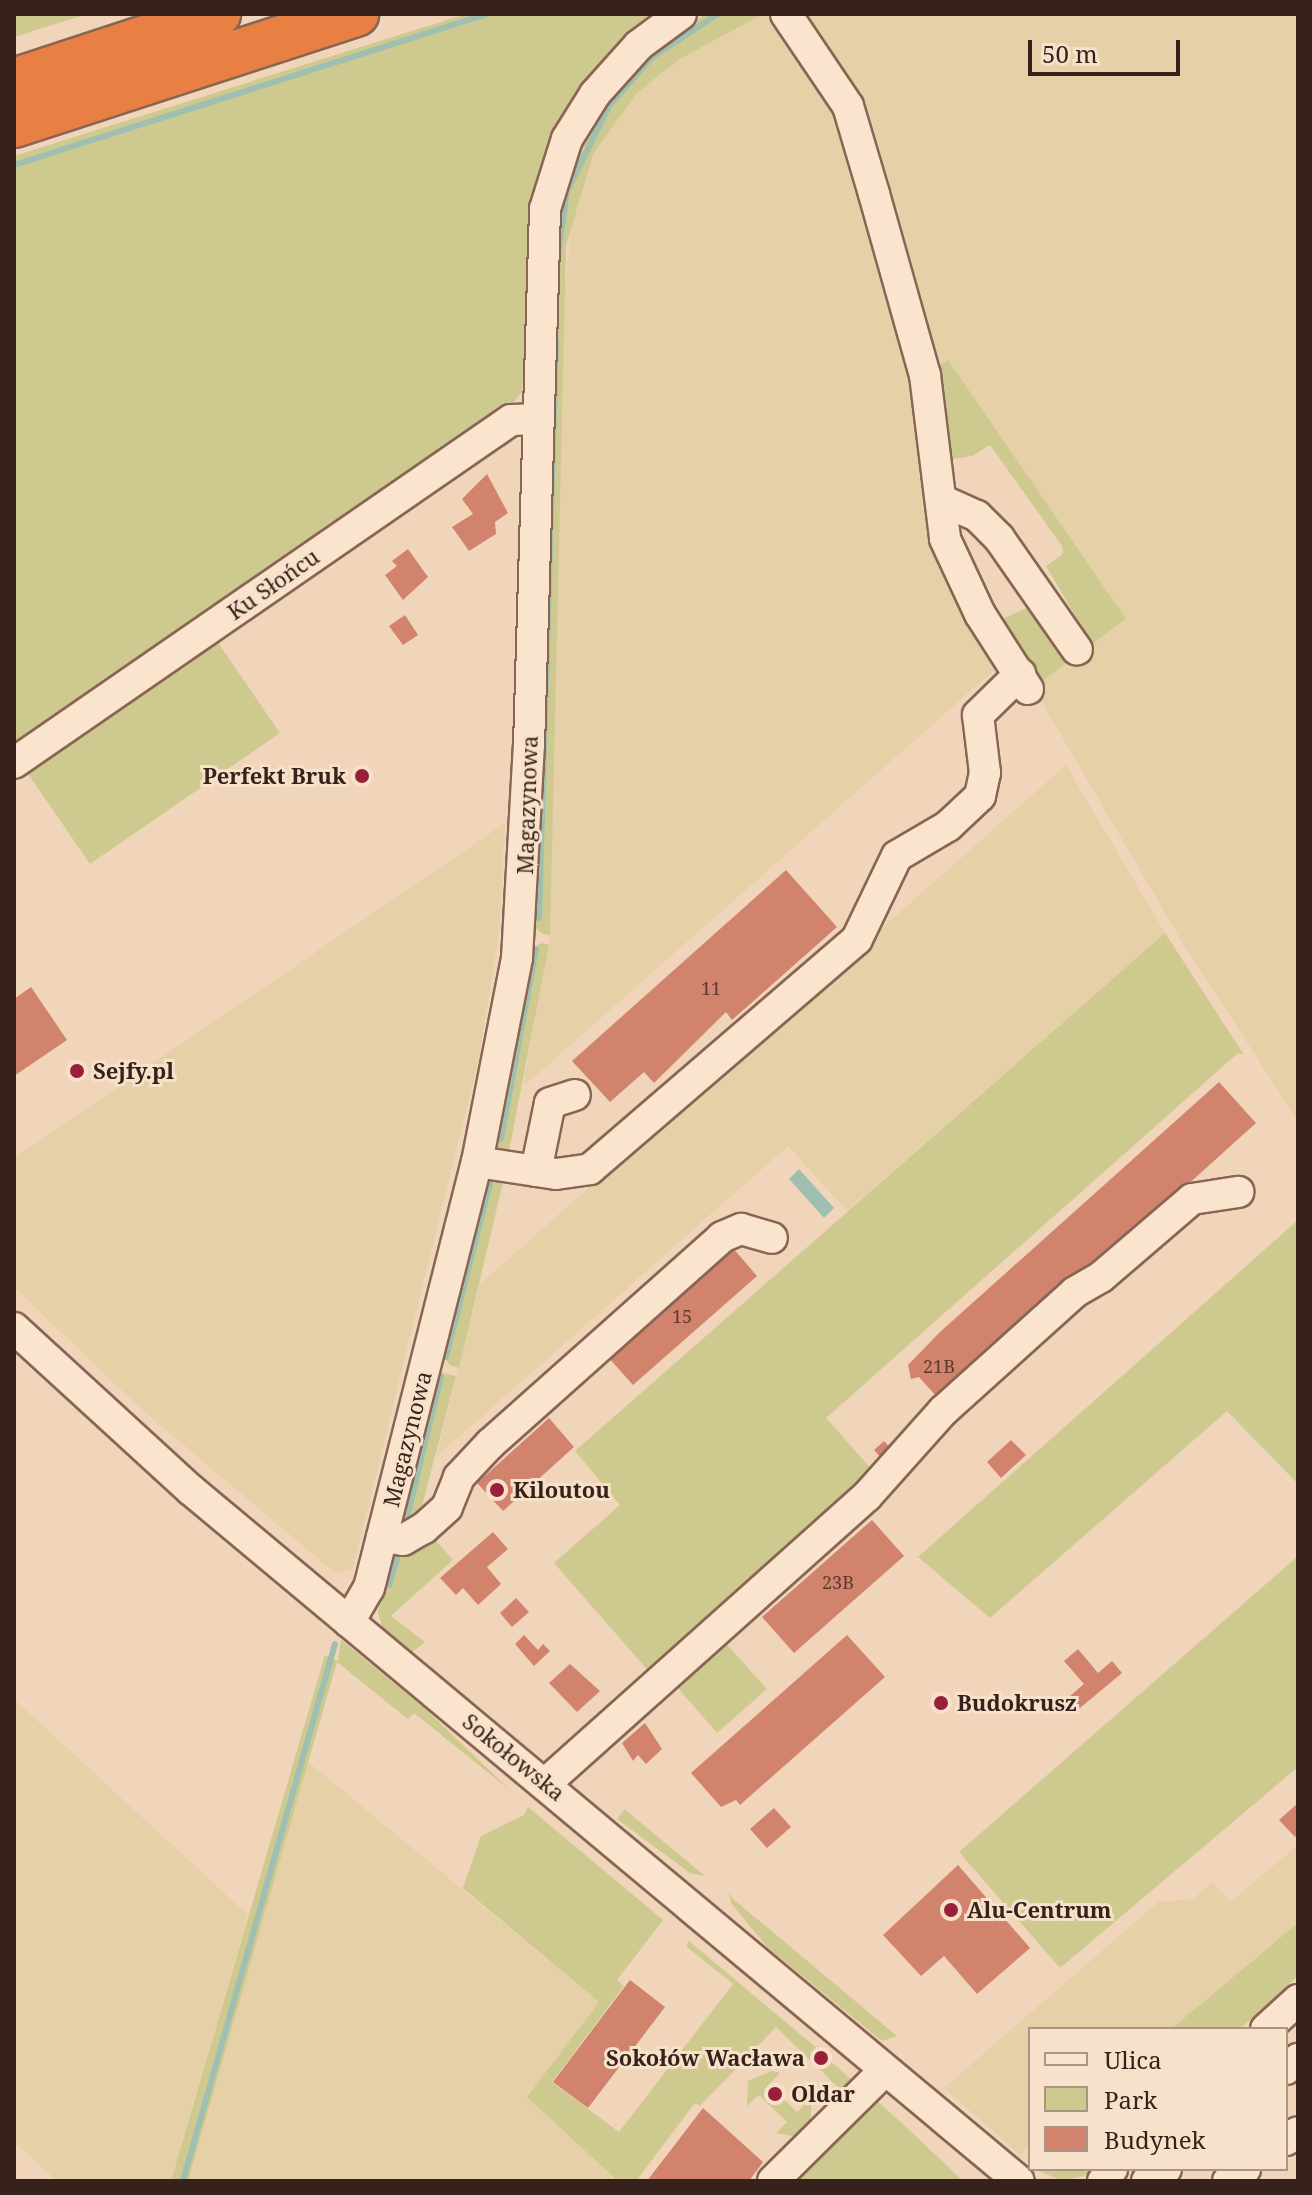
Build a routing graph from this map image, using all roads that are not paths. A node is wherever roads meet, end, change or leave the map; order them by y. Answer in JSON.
{"nodes":[{"id":1,"x":218,"y":14,"type":"edge"},
{"id":2,"x":356,"y":14,"type":"edge"},
{"id":3,"x":681,"y":14,"type":"edge"},
{"id":4,"x":786,"y":14,"type":"edge"},
{"id":5,"x":14,"y":81,"type":"edge"},
{"id":6,"x":14,"y":125,"type":"edge"},
{"id":7,"x":536,"y":419,"type":"junction"},
{"id":8,"x":941,"y":500,"type":"junction"},
{"id":9,"x":1077,"y":650,"type":"dead end"},
{"id":10,"x":14,"y":763,"type":"edge"},
{"id":11,"x":575,"y":1095,"type":"dead end"},
{"id":12,"x":477,"y":1162,"type":"junction"},
{"id":13,"x":536,"y":1171,"type":"junction"},
{"id":14,"x":1238,"y":1192,"type":"dead end"},
{"id":15,"x":772,"y":1238,"type":"dead end"},
{"id":16,"x":14,"y":1328,"type":"edge"},
{"id":17,"x":382,"y":1537,"type":"junction"},
{"id":18,"x":349,"y":1622,"type":"junction"},
{"id":19,"x":546,"y":1783,"type":"junction"},
{"id":20,"x":1298,"y":2000,"type":"edge"},
{"id":21,"x":1268,"y":2027,"type":"edge"},
{"id":22,"x":884,"y":2071,"type":"junction"},
{"id":23,"x":773,"y":2181,"type":"edge"},
{"id":24,"x":1019,"y":2181,"type":"edge"}],
"edges":[{"from":1,"to":5,"type":"highway"},
{"from":2,"to":6,"type":"highway"},
{"from":3,"to":7,"type":"street","name":"Magazynowa"},
{"from":4,"to":8,"type":"street"},
{"from":7,"to":10,"type":"street","name":"Ku Słońcu"},
{"from":7,"to":12,"type":"street","name":"Magazynowa"},
{"from":8,"to":9,"type":"street"},
{"from":8,"to":13,"type":"street"},
{"from":11,"to":13,"type":"street"},
{"from":12,"to":13,"type":"street"},
{"from":12,"to":17,"type":"street","name":"Magazynowa"},
{"from":14,"to":19,"type":"street"},
{"from":15,"to":17,"type":"street"},
{"from":16,"to":18,"type":"street","name":"Sokołowska"},
{"from":17,"to":18,"type":"street","name":"Magazynowa"},
{"from":18,"to":19,"type":"street","name":"Sokołowska"},
{"from":19,"to":22,"type":"street","name":"Sokołowska"},
{"from":20,"to":21,"type":"street"},
{"from":22,"to":23,"type":"street"},
{"from":22,"to":24,"type":"street","name":"Sokołowska"}]}
